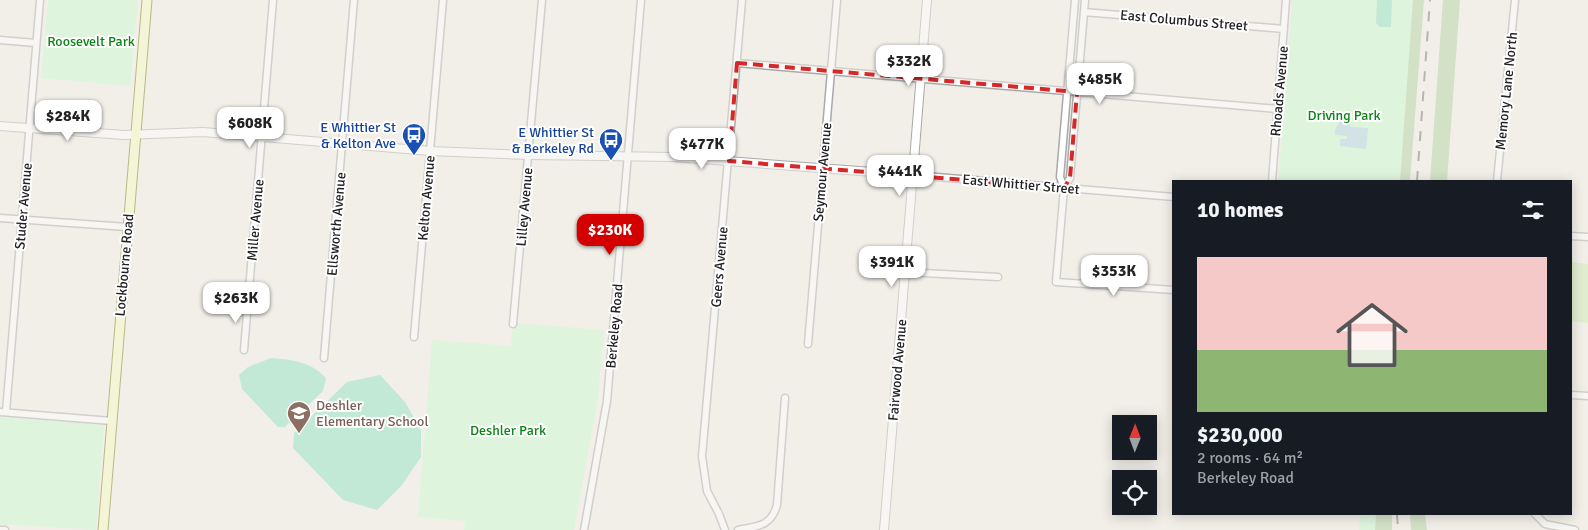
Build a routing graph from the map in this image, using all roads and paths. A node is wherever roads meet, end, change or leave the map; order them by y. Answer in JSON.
{"nodes":[{"id":1,"x":40,"y":0,"type":"edge"},
{"id":2,"x":147,"y":0,"type":"edge"},
{"id":3,"x":273,"y":0,"type":"edge"},
{"id":4,"x":354,"y":0,"type":"edge"},
{"id":5,"x":443,"y":0,"type":"edge"},
{"id":6,"x":542,"y":0,"type":"edge"},
{"id":7,"x":641,"y":0,"type":"edge"},
{"id":8,"x":742,"y":0,"type":"edge"},
{"id":9,"x":837,"y":0,"type":"edge"},
{"id":10,"x":927,"y":0,"type":"edge"},
{"id":11,"x":1074,"y":0,"type":"edge"},
{"id":12,"x":1085,"y":0,"type":"edge"},
{"id":13,"x":1286,"y":0,"type":"edge"},
{"id":14,"x":1515,"y":0,"type":"edge"},
{"id":15,"x":1084,"y":12,"type":"junction"},
{"id":16,"x":1284,"y":29,"type":"junction"},
{"id":17,"x":0,"y":40,"type":"edge"},
{"id":18,"x":36,"y":43,"type":"junction"},
{"id":19,"x":737,"y":63,"type":"junction"},
{"id":20,"x":831,"y":71,"type":"junction"},
{"id":21,"x":921,"y":79,"type":"junction"},
{"id":22,"x":1067,"y":91,"type":"junction"},
{"id":23,"x":1077,"y":92,"type":"junction"},
{"id":24,"x":1277,"y":109,"type":"junction"},
{"id":25,"x":0,"y":126,"type":"edge"},
{"id":26,"x":29,"y":128,"type":"junction"},
{"id":27,"x":136,"y":134,"type":"junction"},
{"id":28,"x":262,"y":137,"type":"junction"},
{"id":29,"x":342,"y":144,"type":"junction"},
{"id":30,"x":430,"y":151,"type":"junction"},
{"id":31,"x":529,"y":155,"type":"junction"},
{"id":32,"x":629,"y":155,"type":"junction"},
{"id":33,"x":728,"y":160,"type":"junction"},
{"id":34,"x":822,"y":169,"type":"junction"},
{"id":35,"x":913,"y":175,"type":"junction"},
{"id":36,"x":1272,"y":180,"type":"edge"},
{"id":37,"x":1497,"y":180,"type":"edge"},
{"id":38,"x":1064,"y":188,"type":"junction"},
{"id":39,"x":1172,"y":197,"type":"edge"},
{"id":40,"x":0,"y":218,"type":"edge"},
{"id":41,"x":22,"y":219,"type":"junction"},
{"id":42,"x":127,"y":228,"type":"junction"},
{"id":43,"x":1572,"y":236,"type":"edge"},
{"id":44,"x":1588,"y":238,"type":"edge"},
{"id":45,"x":905,"y":272,"type":"junction"},
{"id":46,"x":998,"y":277,"type":"dead end"},
{"id":47,"x":1172,"y":290,"type":"edge"},
{"id":48,"x":513,"y":324,"type":"dead end"},
{"id":49,"x":414,"y":337,"type":"dead end"},
{"id":50,"x":808,"y":344,"type":"dead end"},
{"id":51,"x":244,"y":350,"type":"dead end"},
{"id":52,"x":324,"y":358,"type":"dead end"},
{"id":53,"x":1572,"y":395,"type":"edge"},
{"id":54,"x":1588,"y":396,"type":"edge"},
{"id":55,"x":785,"y":398,"type":"dead end"},
{"id":56,"x":3,"y":412,"type":"edge"},
{"id":57,"x":112,"y":421,"type":"junction"},
{"id":58,"x":1536,"y":515,"type":"edge"},
{"id":59,"x":0,"y":530,"type":"edge"},
{"id":60,"x":5,"y":530,"type":"edge"},
{"id":61,"x":103,"y":530,"type":"edge"},
{"id":62,"x":584,"y":530,"type":"edge"},
{"id":63,"x":725,"y":530,"type":"edge"},
{"id":64,"x":738,"y":530,"type":"edge"},
{"id":65,"x":884,"y":530,"type":"edge"},
{"id":66,"x":1575,"y":530,"type":"edge"}],
"edges":[{"from":1,"to":18,"type":"street","name":"Studer Avenue"},
{"from":2,"to":27,"type":"main road","name":"Lockbourne Road"},
{"from":3,"to":28,"type":"street","name":"Miller Avenue"},
{"from":4,"to":29,"type":"street","name":"Ellsworth Avenue"},
{"from":5,"to":30,"type":"street","name":"Kelton Avenue"},
{"from":6,"to":31,"type":"street","name":"Lilley Avenue"},
{"from":7,"to":32,"type":"street","name":"Berkeley Road"},
{"from":8,"to":19,"type":"street","name":"Geers Avenue"},
{"from":9,"to":20,"type":"street","name":"Seymour Avenue"},
{"from":10,"to":21,"type":"street","name":"Fairwood Avenue"},
{"from":11,"to":22,"type":"street"},
{"from":12,"to":15,"type":"street"},
{"from":13,"to":16,"type":"street","name":"Rhoads Avenue"},
{"from":14,"to":37,"type":"street","name":"Memory Lane North"},
{"from":15,"to":16,"type":"street","name":"East Columbus Street"},
{"from":15,"to":23,"type":"street"},
{"from":16,"to":24,"type":"street","name":"Rhoads Avenue"},
{"from":17,"to":18,"type":"street"},
{"from":18,"to":26,"type":"street","name":"Studer Avenue"},
{"from":19,"to":20,"type":"street"},
{"from":19,"to":33,"type":"street","name":"Geers Avenue"},
{"from":20,"to":21,"type":"street"},
{"from":20,"to":34,"type":"street","name":"Seymour Avenue"},
{"from":21,"to":22,"type":"street"},
{"from":21,"to":35,"type":"street","name":"Fairwood Avenue"},
{"from":22,"to":23,"type":"street"},
{"from":22,"to":38,"type":"street"},
{"from":23,"to":24,"type":"street"},
{"from":23,"to":38,"type":"street"},
{"from":24,"to":36,"type":"street","name":"Rhoads Avenue"},
{"from":25,"to":26,"type":"street","name":"East Whittier Street"},
{"from":26,"to":27,"type":"street","name":"East Whittier Street"},
{"from":26,"to":41,"type":"street","name":"Studer Avenue"},
{"from":27,"to":28,"type":"street","name":"East Whittier Street"},
{"from":27,"to":42,"type":"main road","name":"Lockbourne Road"},
{"from":28,"to":29,"type":"street","name":"East Whittier Street"},
{"from":28,"to":51,"type":"street","name":"Miller Avenue"},
{"from":29,"to":30,"type":"street","name":"East Whittier Street"},
{"from":29,"to":52,"type":"street","name":"Ellsworth Avenue"},
{"from":30,"to":31,"type":"street","name":"East Whittier Street"},
{"from":30,"to":49,"type":"street","name":"Kelton Avenue"},
{"from":31,"to":32,"type":"street","name":"East Whittier Street"},
{"from":31,"to":48,"type":"street","name":"Lilley Avenue"},
{"from":32,"to":33,"type":"street","name":"East Whittier Street"},
{"from":32,"to":62,"type":"street","name":"Berkeley Road"},
{"from":33,"to":34,"type":"street","name":"East Whittier Street"},
{"from":33,"to":63,"type":"street","name":"Geers Avenue"},
{"from":34,"to":35,"type":"street","name":"East Whittier Street"},
{"from":34,"to":50,"type":"street","name":"Seymour Avenue"},
{"from":35,"to":38,"type":"street","name":"East Whittier Street"},
{"from":35,"to":45,"type":"street","name":"Fairwood Avenue"},
{"from":38,"to":39,"type":"street","name":"East Whittier Street"},
{"from":38,"to":47,"type":"street"},
{"from":40,"to":41,"type":"street"},
{"from":41,"to":42,"type":"street"},
{"from":41,"to":56,"type":"street","name":"Studer Avenue"},
{"from":42,"to":57,"type":"main road","name":"Lockbourne Road"},
{"from":43,"to":44,"type":"street"},
{"from":45,"to":46,"type":"street"},
{"from":45,"to":65,"type":"street","name":"Fairwood Avenue"},
{"from":53,"to":54,"type":"street"},
{"from":55,"to":64,"type":"street"},
{"from":56,"to":57,"type":"street"},
{"from":57,"to":61,"type":"main road","name":"Lockbourne Road"},
{"from":58,"to":66,"type":"street"},
{"from":59,"to":60,"type":"street"}]}
